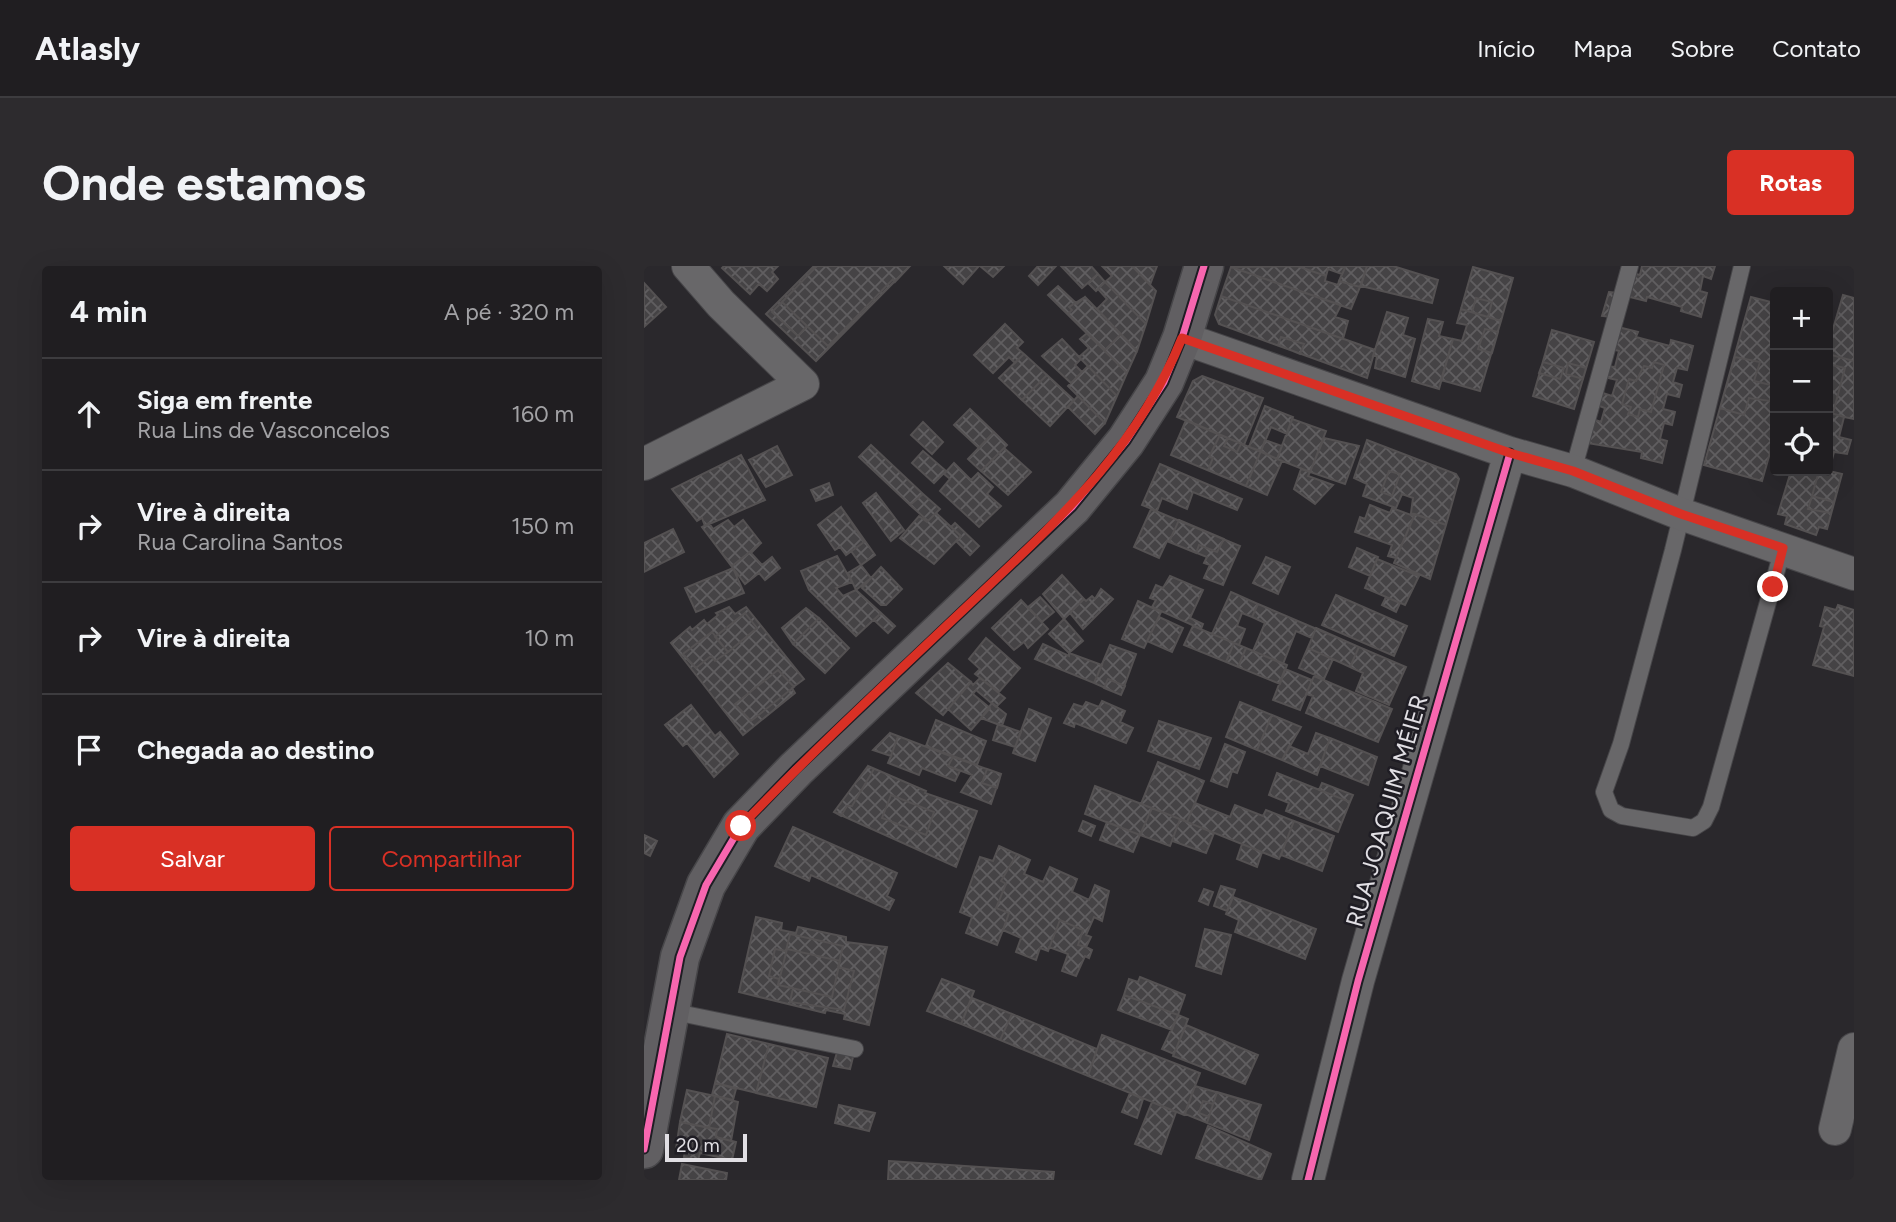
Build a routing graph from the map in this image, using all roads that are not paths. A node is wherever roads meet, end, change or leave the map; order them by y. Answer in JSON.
{"nodes":[{"id":1,"x":688,"y":266,"type":"edge"},
{"id":2,"x":1204,"y":266,"type":"edge"},
{"id":3,"x":1630,"y":266,"type":"edge"},
{"id":4,"x":1742,"y":266,"type":"edge"},
{"id":5,"x":1182,"y":338,"type":"junction"},
{"id":6,"x":1510,"y":453,"type":"junction"},
{"id":7,"x":644,"y":464,"type":"edge"},
{"id":8,"x":1573,"y":471,"type":"junction"},
{"id":9,"x":1681,"y":514,"type":"junction"},
{"id":10,"x":1783,"y":548,"type":"junction"},
{"id":11,"x":1854,"y":574,"type":"edge"},
{"id":12,"x":670,"y":1011,"type":"junction"},
{"id":13,"x":855,"y":1049,"type":"dead end"},
{"id":14,"x":1854,"y":1049,"type":"edge"},
{"id":15,"x":1835,"y":1129,"type":"dead end"},
{"id":16,"x":644,"y":1149,"type":"edge"},
{"id":17,"x":1308,"y":1180,"type":"edge"}],
"edges":[{"from":1,"to":7,"type":"street"},
{"from":2,"to":5,"type":"street"},
{"from":3,"to":8,"type":"lane"},
{"from":4,"to":9,"type":"lane"},
{"from":5,"to":6,"type":"street"},
{"from":5,"to":12,"type":"street"},
{"from":6,"to":8,"type":"street"},
{"from":6,"to":17,"type":"street","name":"RUA JOAQUIM MÉIER"},
{"from":8,"to":9,"type":"street"},
{"from":9,"to":10,"type":"street"},
{"from":9,"to":10,"type":"lane"},
{"from":10,"to":11,"type":"street"},
{"from":12,"to":13,"type":"lane"},
{"from":12,"to":16,"type":"street"},
{"from":14,"to":15,"type":"street"}]}
